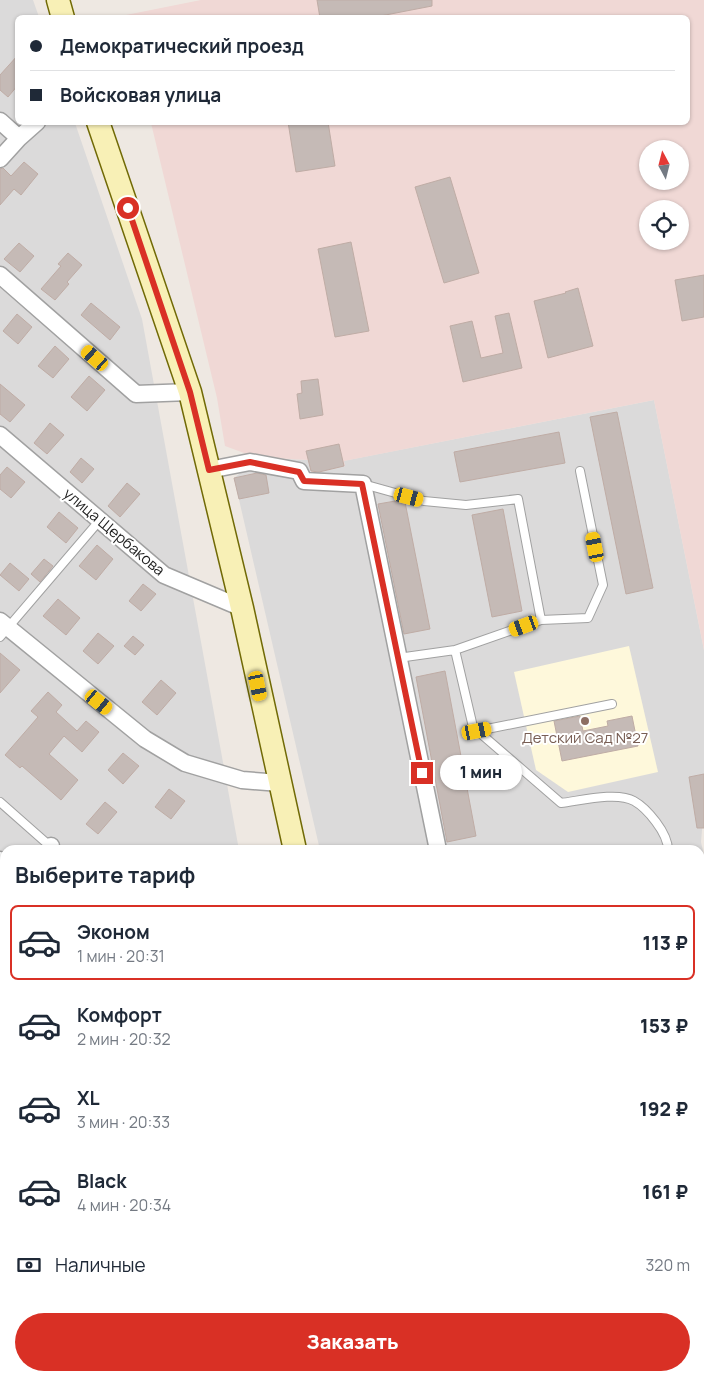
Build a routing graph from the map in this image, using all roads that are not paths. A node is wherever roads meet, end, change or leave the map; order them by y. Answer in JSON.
{"nodes":[{"id":1,"x":58,"y":0,"type":"edge"},
{"id":2,"x":62,"y":15,"type":"edge"},
{"id":3,"x":0,"y":122,"type":"edge"},
{"id":4,"x":34,"y":125,"type":"edge"},
{"id":5,"x":99,"y":125,"type":"edge"},
{"id":6,"x":19,"y":138,"type":"junction"},
{"id":7,"x":0,"y":158,"type":"edge"},
{"id":8,"x":0,"y":275,"type":"edge"},
{"id":9,"x":190,"y":392,"type":"junction"},
{"id":10,"x":0,"y":435,"type":"edge"},
{"id":11,"x":209,"y":470,"type":"junction"},
{"id":12,"x":580,"y":471,"type":"dead end"},
{"id":13,"x":362,"y":484,"type":"junction"},
{"id":14,"x":100,"y":520,"type":"junction"},
{"id":15,"x":242,"y":608,"type":"junction"},
{"id":16,"x":541,"y":620,"type":"junction"},
{"id":17,"x":3,"y":628,"type":"edge"},
{"id":18,"x":455,"y":650,"type":"junction"},
{"id":19,"x":398,"y":658,"type":"junction"},
{"id":20,"x":612,"y":704,"type":"dead end"},
{"id":21,"x":477,"y":731,"type":"junction"},
{"id":22,"x":280,"y":784,"type":"junction"},
{"id":23,"x":0,"y":802,"type":"edge"},
{"id":24,"x":48,"y":845,"type":"edge"},
{"id":25,"x":294,"y":845,"type":"edge"},
{"id":26,"x":437,"y":845,"type":"edge"},
{"id":27,"x":668,"y":845,"type":"edge"}],
"edges":[{"from":1,"to":2,"type":"main road"},
{"from":3,"to":6,"type":"street"},
{"from":4,"to":6,"type":"street"},
{"from":5,"to":9,"type":"main road"},
{"from":6,"to":7,"type":"street"},
{"from":8,"to":9,"type":"street"},
{"from":9,"to":11,"type":"main road"},
{"from":10,"to":14,"type":"street","name":"улица Щербакова"},
{"from":11,"to":13,"type":"street"},
{"from":11,"to":15,"type":"main road"},
{"from":12,"to":16,"type":"lane"},
{"from":13,"to":16,"type":"lane"},
{"from":13,"to":19,"type":"street"},
{"from":14,"to":15,"type":"street","name":"улица Щербакова"},
{"from":14,"to":17,"type":"lane"},
{"from":15,"to":22,"type":"main road"},
{"from":16,"to":18,"type":"lane"},
{"from":17,"to":22,"type":"street"},
{"from":18,"to":19,"type":"lane"},
{"from":18,"to":21,"type":"lane"},
{"from":19,"to":26,"type":"street"},
{"from":20,"to":21,"type":"lane"},
{"from":21,"to":27,"type":"lane"},
{"from":22,"to":25,"type":"main road"},
{"from":23,"to":24,"type":"lane"}]}
